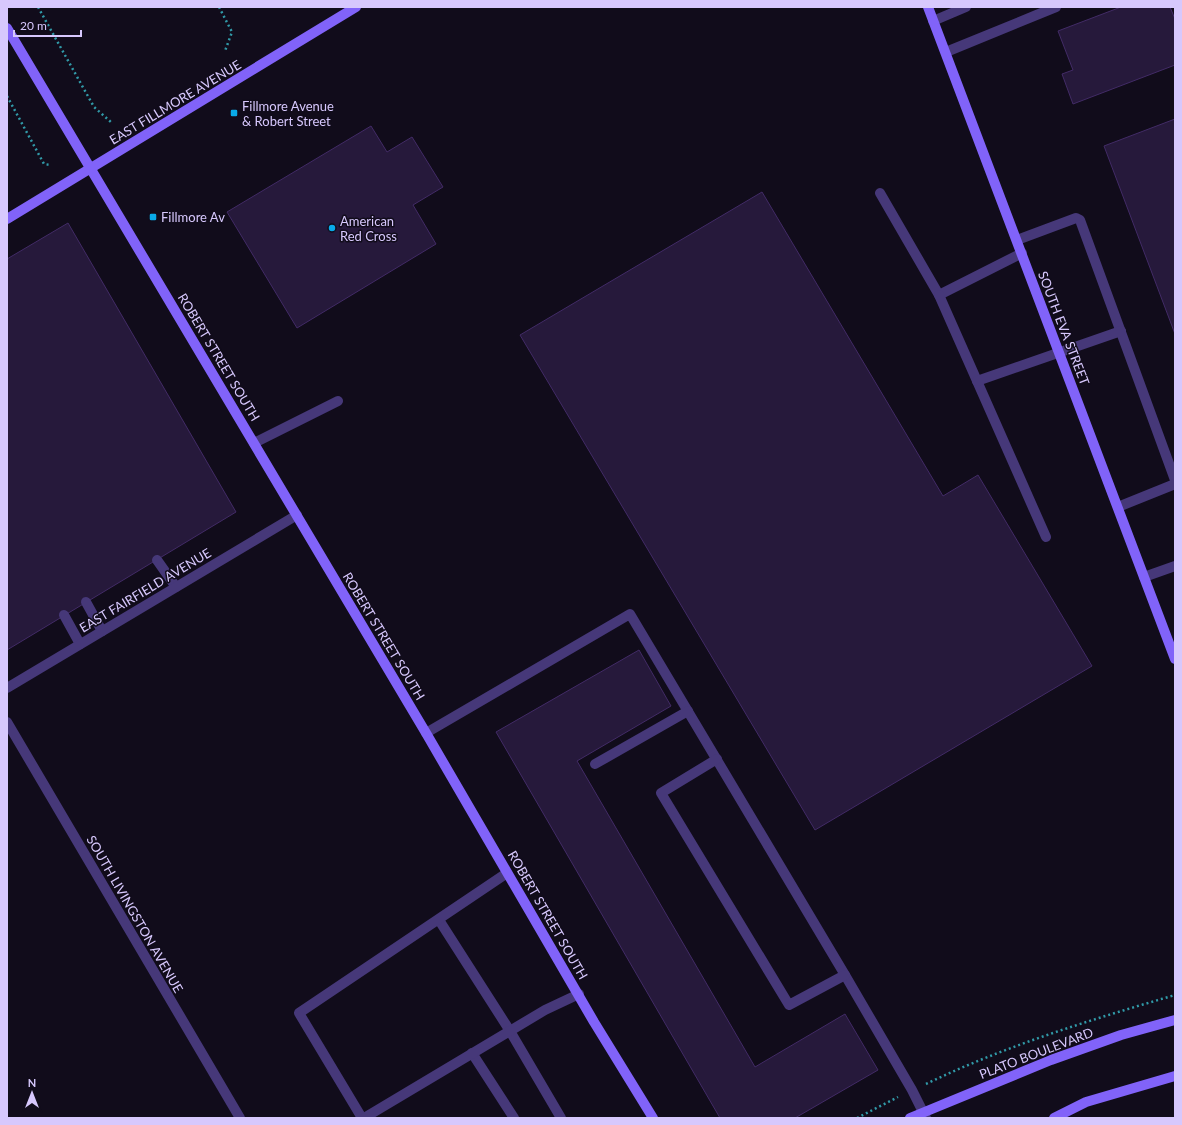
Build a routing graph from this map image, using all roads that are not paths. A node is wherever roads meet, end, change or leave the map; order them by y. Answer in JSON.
{"nodes":[{"id":1,"x":356,"y":7,"type":"edge"},
{"id":2,"x":928,"y":7,"type":"edge"},
{"id":3,"x":966,"y":7,"type":"edge"},
{"id":4,"x":1056,"y":7,"type":"edge"},
{"id":5,"x":933,"y":21,"type":"junction"},
{"id":6,"x":7,"y":28,"type":"edge"},
{"id":7,"x":946,"y":52,"type":"junction"},
{"id":8,"x":92,"y":168,"type":"junction"},
{"id":9,"x":880,"y":193,"type":"dead end"},
{"id":10,"x":7,"y":219,"type":"edge"},
{"id":11,"x":1017,"y":240,"type":"junction"},
{"id":12,"x":1022,"y":253,"type":"junction"},
{"id":13,"x":939,"y":295,"type":"junction"},
{"id":14,"x":1121,"y":331,"type":"junction"},
{"id":15,"x":1060,"y":353,"type":"junction"},
{"id":16,"x":977,"y":381,"type":"junction"},
{"id":17,"x":338,"y":401,"type":"dead end"},
{"id":18,"x":254,"y":443,"type":"junction"},
{"id":19,"x":1175,"y":480,"type":"edge"},
{"id":20,"x":1175,"y":484,"type":"edge"},
{"id":21,"x":1118,"y":507,"type":"junction"},
{"id":22,"x":297,"y":515,"type":"junction"},
{"id":23,"x":1046,"y":537,"type":"dead end"},
{"id":24,"x":157,"y":560,"type":"dead end"},
{"id":25,"x":1175,"y":566,"type":"edge"},
{"id":26,"x":1144,"y":577,"type":"junction"},
{"id":27,"x":176,"y":587,"type":"junction"},
{"id":28,"x":86,"y":602,"type":"dead end"},
{"id":29,"x":64,"y":615,"type":"dead end"},
{"id":30,"x":102,"y":631,"type":"junction"},
{"id":31,"x":80,"y":644,"type":"junction"},
{"id":32,"x":1175,"y":659,"type":"edge"},
{"id":33,"x":7,"y":688,"type":"edge"},
{"id":34,"x":688,"y":711,"type":"junction"},
{"id":35,"x":7,"y":722,"type":"edge"},
{"id":36,"x":426,"y":733,"type":"junction"},
{"id":37,"x":717,"y":760,"type":"junction"},
{"id":38,"x":595,"y":764,"type":"dead end"},
{"id":39,"x":507,"y":873,"type":"junction"},
{"id":40,"x":439,"y":920,"type":"junction"},
{"id":41,"x":845,"y":975,"type":"junction"},
{"id":42,"x":579,"y":994,"type":"junction"},
{"id":43,"x":1175,"y":1020,"type":"edge"},
{"id":44,"x":510,"y":1031,"type":"junction"},
{"id":45,"x":472,"y":1053,"type":"junction"},
{"id":46,"x":1175,"y":1076,"type":"edge"},
{"id":47,"x":925,"y":1115,"type":"edge"},
{"id":48,"x":1059,"y":1117,"type":"edge"},
{"id":49,"x":240,"y":1118,"type":"edge"},
{"id":50,"x":363,"y":1118,"type":"edge"},
{"id":51,"x":514,"y":1118,"type":"edge"},
{"id":52,"x":561,"y":1118,"type":"edge"},
{"id":53,"x":653,"y":1118,"type":"edge"},
{"id":54,"x":910,"y":1118,"type":"edge"}],
"edges":[{"from":1,"to":8,"type":"main road","name":"EAST FILLMORE AVENUE"},
{"from":2,"to":5,"type":"main road","name":"SOUTH EVA STREET"},
{"from":3,"to":5,"type":"street"},
{"from":4,"to":7,"type":"street"},
{"from":5,"to":7,"type":"main road","name":"SOUTH EVA STREET"},
{"from":6,"to":8,"type":"main road","name":"ROBERT STREET SOUTH"},
{"from":7,"to":11,"type":"main road","name":"SOUTH EVA STREET"},
{"from":8,"to":10,"type":"main road","name":"EAST FILLMORE AVENUE"},
{"from":8,"to":18,"type":"main road","name":"ROBERT STREET SOUTH"},
{"from":9,"to":13,"type":"street"},
{"from":11,"to":12,"type":"main road","name":"SOUTH EVA STREET"},
{"from":11,"to":14,"type":"street"},
{"from":12,"to":13,"type":"street"},
{"from":12,"to":15,"type":"main road","name":"SOUTH EVA STREET"},
{"from":13,"to":16,"type":"street"},
{"from":14,"to":15,"type":"street"},
{"from":14,"to":19,"type":"street"},
{"from":15,"to":16,"type":"street"},
{"from":15,"to":21,"type":"main road","name":"SOUTH EVA STREET"},
{"from":16,"to":23,"type":"street"},
{"from":17,"to":18,"type":"street"},
{"from":18,"to":22,"type":"main road","name":"ROBERT STREET SOUTH"},
{"from":20,"to":21,"type":"street"},
{"from":21,"to":26,"type":"main road","name":"SOUTH EVA STREET"},
{"from":22,"to":27,"type":"street","name":"EAST FAIRFIELD AVENUE"},
{"from":22,"to":36,"type":"main road","name":"ROBERT STREET SOUTH"},
{"from":24,"to":27,"type":"street"},
{"from":25,"to":26,"type":"street"},
{"from":26,"to":32,"type":"main road","name":"SOUTH EVA STREET"},
{"from":27,"to":30,"type":"street","name":"EAST FAIRFIELD AVENUE"},
{"from":28,"to":30,"type":"street"},
{"from":29,"to":31,"type":"street"},
{"from":30,"to":31,"type":"street","name":"EAST FAIRFIELD AVENUE"},
{"from":31,"to":33,"type":"street","name":"EAST FAIRFIELD AVENUE"},
{"from":34,"to":36,"type":"street"},
{"from":34,"to":37,"type":"street"},
{"from":34,"to":38,"type":"street"},
{"from":35,"to":49,"type":"street","name":"SOUTH LIVINGSTON AVENUE"},
{"from":36,"to":39,"type":"main road","name":"ROBERT STREET SOUTH"},
{"from":37,"to":41,"type":"street"},
{"from":37,"to":41,"type":"street"},
{"from":39,"to":40,"type":"street"},
{"from":39,"to":42,"type":"main road","name":"ROBERT STREET SOUTH"},
{"from":40,"to":44,"type":"street"},
{"from":40,"to":50,"type":"street"},
{"from":41,"to":47,"type":"street"},
{"from":42,"to":44,"type":"street"},
{"from":42,"to":53,"type":"main road","name":"ROBERT STREET SOUTH"},
{"from":43,"to":47,"type":"main road","name":"PLATO BOULEVARD"},
{"from":44,"to":45,"type":"street"},
{"from":44,"to":52,"type":"street"},
{"from":45,"to":50,"type":"street"},
{"from":45,"to":51,"type":"street"},
{"from":46,"to":48,"type":"main road"},
{"from":47,"to":54,"type":"main road","name":"PLATO BOULEVARD"}]}
